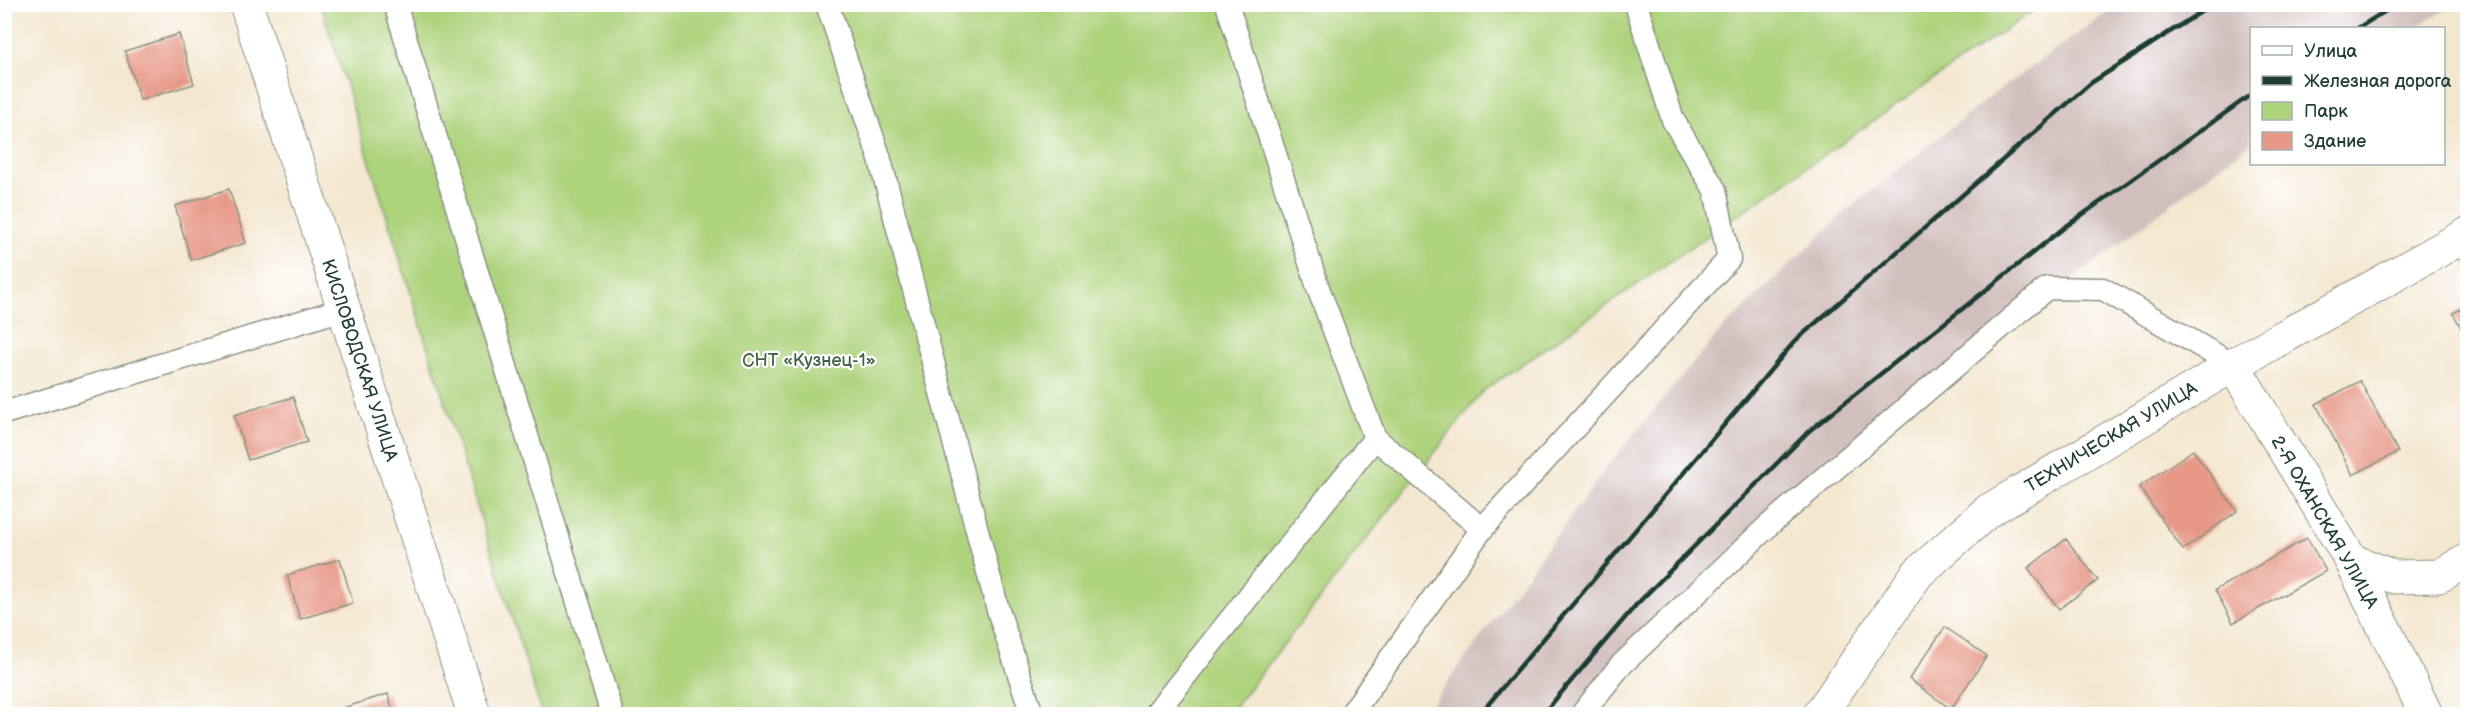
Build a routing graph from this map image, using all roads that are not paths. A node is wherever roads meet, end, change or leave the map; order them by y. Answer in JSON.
{"nodes":[{"id":1,"x":246,"y":4,"type":"edge"},
{"id":2,"x":395,"y":4,"type":"edge"},
{"id":3,"x":827,"y":4,"type":"edge"},
{"id":4,"x":1227,"y":4,"type":"edge"},
{"id":5,"x":1636,"y":4,"type":"edge"},
{"id":6,"x":2468,"y":234,"type":"edge"},
{"id":7,"x":343,"y":309,"type":"junction"},
{"id":8,"x":2233,"y":365,"type":"junction"},
{"id":9,"x":4,"y":413,"type":"edge"},
{"id":10,"x":1375,"y":438,"type":"junction"},
{"id":11,"x":1482,"y":529,"type":"junction"},
{"id":12,"x":2351,"y":560,"type":"junction"},
{"id":13,"x":2468,"y":560,"type":"edge"},
{"id":14,"x":474,"y":714,"type":"edge"},
{"id":15,"x":612,"y":714,"type":"edge"},
{"id":16,"x":1032,"y":714,"type":"edge"},
{"id":17,"x":1155,"y":714,"type":"edge"},
{"id":18,"x":1351,"y":714,"type":"edge"},
{"id":19,"x":1582,"y":714,"type":"edge"},
{"id":20,"x":1820,"y":714,"type":"edge"},
{"id":21,"x":2426,"y":714,"type":"edge"}],
"edges":[{"from":1,"to":7,"type":"street","name":"КИСЛОВОДСКАЯ УЛИЦА"},
{"from":2,"to":15,"type":"lane"},
{"from":3,"to":16,"type":"lane"},
{"from":4,"to":10,"type":"lane"},
{"from":5,"to":11,"type":"lane"},
{"from":6,"to":8,"type":"street","name":"ТЕХНИЧЕСКАЯ УЛИЦА"},
{"from":7,"to":9,"type":"lane"},
{"from":7,"to":14,"type":"street","name":"КИСЛОВОДСКАЯ УЛИЦА"},
{"from":8,"to":12,"type":"street","name":"2-Я ОХАНСКАЯ УЛИЦА"},
{"from":8,"to":19,"type":"lane"},
{"from":8,"to":20,"type":"street","name":"ТЕХНИЧЕСКАЯ УЛИЦА"},
{"from":10,"to":11,"type":"lane"},
{"from":10,"to":17,"type":"lane"},
{"from":11,"to":18,"type":"lane"},
{"from":12,"to":13,"type":"street"},
{"from":12,"to":21,"type":"street","name":"2-Я ОХАНСКАЯ УЛИЦА"}]}
